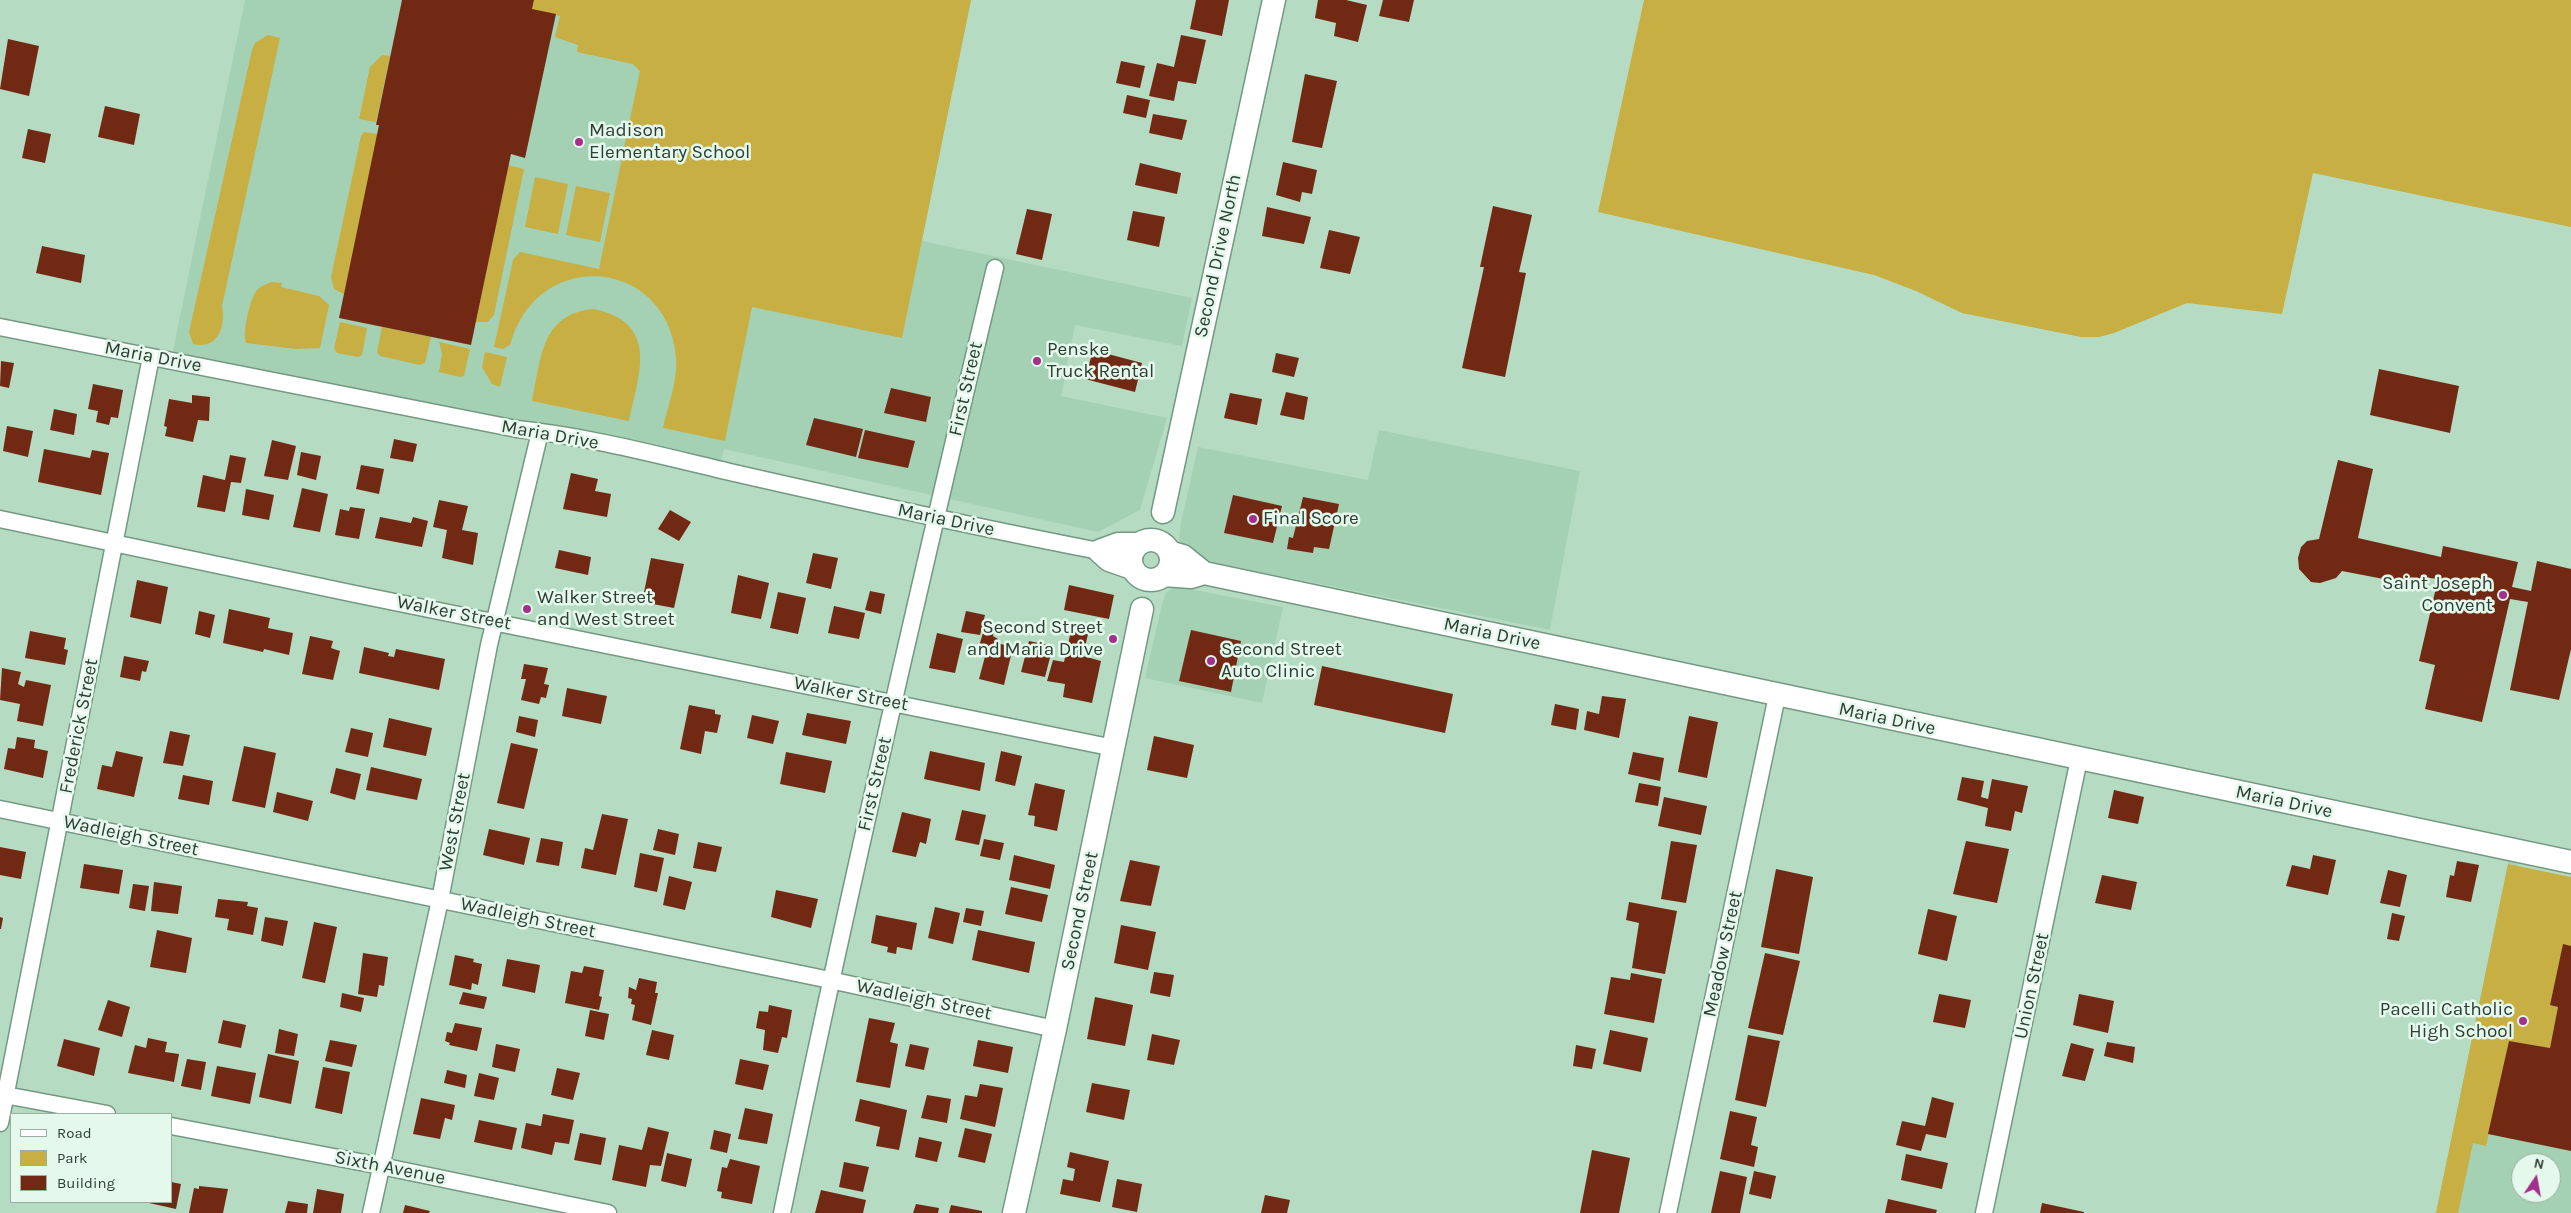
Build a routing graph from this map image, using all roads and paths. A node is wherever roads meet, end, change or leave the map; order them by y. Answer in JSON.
{"nodes":[{"id":1,"x":1274,"y":0,"type":"edge"},
{"id":2,"x":994,"y":268,"type":"dead end"},
{"id":3,"x":0,"y":327,"type":"edge"},
{"id":4,"x":151,"y":357,"type":"junction"},
{"id":5,"x":540,"y":432,"type":"junction"},
{"id":6,"x":1163,"y":512,"type":"junction"},
{"id":7,"x":935,"y":518,"type":"junction"},
{"id":8,"x":0,"y":519,"type":"edge"},
{"id":9,"x":114,"y":542,"type":"junction"},
{"id":10,"x":1140,"y":543,"type":"junction"},
{"id":11,"x":1168,"y":549,"type":"junction"},
{"id":12,"x":1099,"y":551,"type":"junction"},
{"id":13,"x":1133,"y":569,"type":"junction"},
{"id":14,"x":1204,"y":574,"type":"junction"},
{"id":15,"x":1161,"y":577,"type":"junction"},
{"id":16,"x":1142,"y":609,"type":"junction"},
{"id":17,"x":494,"y":621,"type":"junction"},
{"id":18,"x":1777,"y":696,"type":"junction"},
{"id":19,"x":894,"y":702,"type":"junction"},
{"id":20,"x":1114,"y":748,"type":"junction"},
{"id":21,"x":2079,"y":759,"type":"junction"},
{"id":22,"x":0,"y":809,"type":"edge"},
{"id":23,"x":61,"y":821,"type":"junction"},
{"id":24,"x":2571,"y":862,"type":"edge"},
{"id":25,"x":440,"y":900,"type":"junction"},
{"id":26,"x":830,"y":980,"type":"junction"},
{"id":27,"x":1055,"y":1029,"type":"junction"},
{"id":28,"x":3,"y":1094,"type":"edge"},
{"id":29,"x":102,"y":1113,"type":"edge"},
{"id":30,"x":0,"y":1124,"type":"edge"},
{"id":31,"x":172,"y":1126,"type":"edge"},
{"id":32,"x":382,"y":1166,"type":"junction"},
{"id":33,"x":371,"y":1213,"type":"edge"},
{"id":34,"x":608,"y":1213,"type":"edge"},
{"id":35,"x":782,"y":1213,"type":"edge"},
{"id":36,"x":1014,"y":1213,"type":"edge"},
{"id":37,"x":1668,"y":1213,"type":"edge"},
{"id":38,"x":1984,"y":1213,"type":"edge"}],
"edges":[{"from":1,"to":6,"type":"street","name":"Second Drive North"},
{"from":2,"to":7,"type":"street","name":"First Street"},
{"from":3,"to":4,"type":"street","name":"Maria Drive"},
{"from":4,"to":5,"type":"street","name":"Maria Drive"},
{"from":4,"to":9,"type":"street","name":"Frederick Street"},
{"from":5,"to":7,"type":"street","name":"Maria Drive"},
{"from":5,"to":17,"type":"street","name":"West Street"},
{"from":6,"to":10,"type":"street"},
{"from":6,"to":11,"type":"street"},
{"from":7,"to":12,"type":"street","name":"Maria Drive"},
{"from":7,"to":19,"type":"street","name":"First Street"},
{"from":8,"to":9,"type":"street","name":"Walker Street"},
{"from":9,"to":17,"type":"street","name":"Walker Street"},
{"from":9,"to":23,"type":"street","name":"Frederick Street"},
{"from":10,"to":11,"type":"street"},
{"from":10,"to":12,"type":"street"},
{"from":10,"to":13,"type":"street"},
{"from":11,"to":14,"type":"street"},
{"from":11,"to":15,"type":"street"},
{"from":12,"to":13,"type":"street"},
{"from":13,"to":15,"type":"street"},
{"from":13,"to":16,"type":"street"},
{"from":14,"to":15,"type":"street"},
{"from":14,"to":18,"type":"street","name":"Maria Drive"},
{"from":15,"to":16,"type":"street"},
{"from":16,"to":20,"type":"street","name":"Second Street"},
{"from":17,"to":19,"type":"street","name":"Walker Street"},
{"from":17,"to":25,"type":"street","name":"West Street"},
{"from":18,"to":21,"type":"street","name":"Maria Drive"},
{"from":18,"to":37,"type":"street","name":"Meadow Street"},
{"from":19,"to":20,"type":"street","name":"Walker Street"},
{"from":19,"to":26,"type":"street","name":"First Street"},
{"from":20,"to":27,"type":"street","name":"Second Street"},
{"from":21,"to":24,"type":"street","name":"Maria Drive"},
{"from":21,"to":38,"type":"street","name":"Union Street"},
{"from":22,"to":23,"type":"street","name":"Wadleigh Street"},
{"from":23,"to":25,"type":"street","name":"Wadleigh Street"},
{"from":23,"to":28,"type":"street","name":"Frederick Street"},
{"from":25,"to":26,"type":"street","name":"Wadleigh Street"},
{"from":25,"to":32,"type":"street","name":"West Street"},
{"from":26,"to":27,"type":"street","name":"Wadleigh Street"},
{"from":26,"to":35,"type":"street","name":"First Street"},
{"from":27,"to":36,"type":"street","name":"Second Street"},
{"from":28,"to":29,"type":"street"},
{"from":28,"to":30,"type":"street","name":"Frederick Street"},
{"from":31,"to":32,"type":"street","name":"Sixth Avenue"},
{"from":32,"to":33,"type":"street","name":"West Street"},
{"from":32,"to":34,"type":"street","name":"Sixth Avenue"}]}
